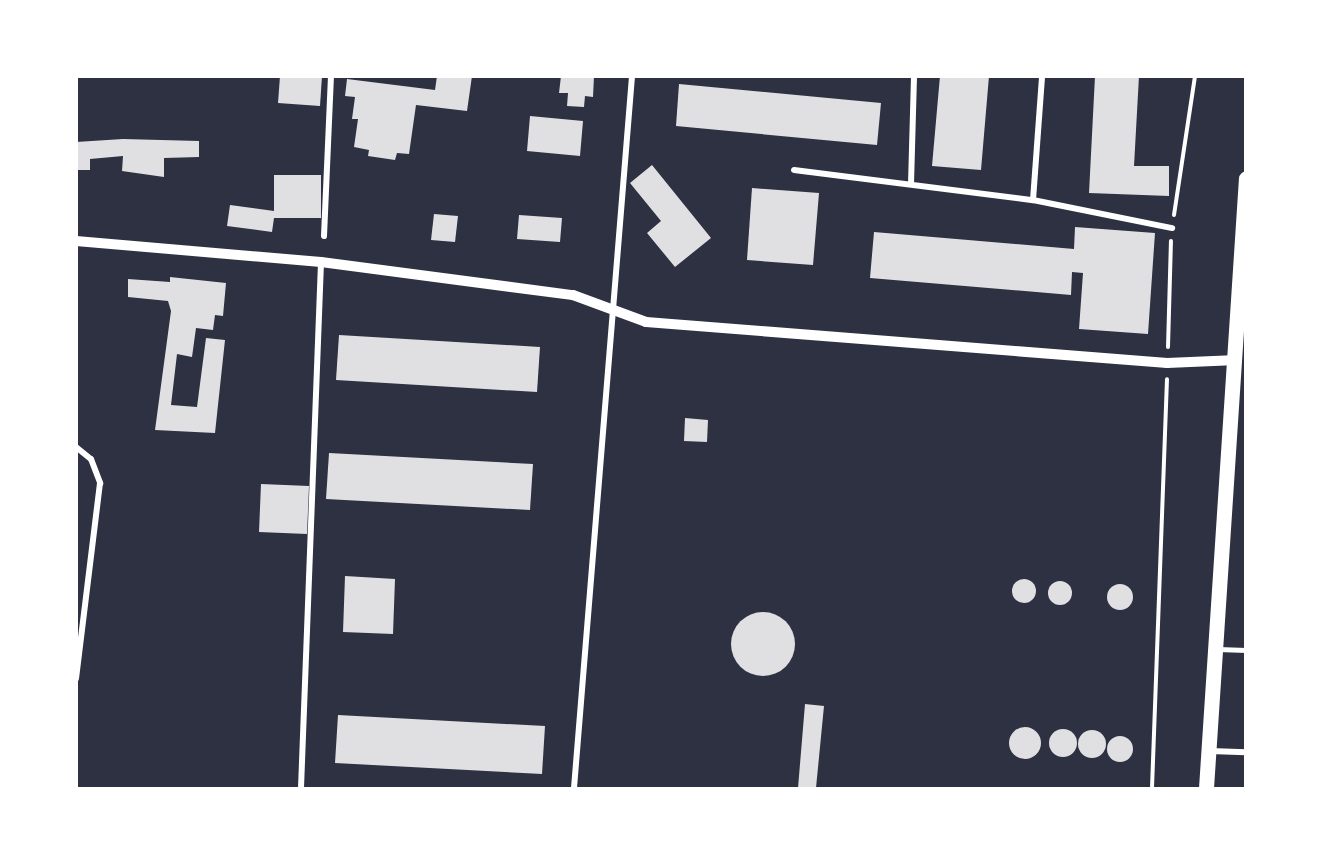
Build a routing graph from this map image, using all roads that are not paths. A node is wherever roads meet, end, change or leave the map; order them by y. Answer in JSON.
{"nodes":[{"id":1,"x":331,"y":76,"type":"edge"},
{"id":2,"x":632,"y":76,"type":"edge"},
{"id":3,"x":915,"y":76,"type":"edge"},
{"id":4,"x":1042,"y":76,"type":"edge"},
{"id":5,"x":794,"y":170,"type":"dead end"},
{"id":6,"x":1245,"y":178,"type":"edge"},
{"id":7,"x":911,"y":184,"type":"junction"},
{"id":8,"x":1033,"y":200,"type":"junction"},
{"id":9,"x":1172,"y":228,"type":"road end"},
{"id":10,"x":324,"y":236,"type":"dead end"},
{"id":11,"x":76,"y":241,"type":"edge"},
{"id":12,"x":1244,"y":243,"type":"edge"},
{"id":13,"x":321,"y":262,"type":"junction"},
{"id":14,"x":612,"y":311,"type":"junction"},
{"id":15,"x":1237,"y":360,"type":"junction"},
{"id":16,"x":76,"y":447,"type":"edge"},
{"id":17,"x":1215,"y":649,"type":"junction"},
{"id":18,"x":1245,"y":650,"type":"edge"},
{"id":19,"x":76,"y":679,"type":"edge"},
{"id":20,"x":1209,"y":751,"type":"junction"},
{"id":21,"x":1245,"y":752,"type":"edge"},
{"id":22,"x":301,"y":789,"type":"edge"},
{"id":23,"x":574,"y":789,"type":"edge"},
{"id":24,"x":1206,"y":789,"type":"edge"}],
"edges":[{"from":1,"to":10,"type":"street"},
{"from":2,"to":14,"type":"street"},
{"from":3,"to":7,"type":"street"},
{"from":4,"to":8,"type":"street"},
{"from":5,"to":7,"type":"street"},
{"from":6,"to":12,"type":"main road"},
{"from":7,"to":8,"type":"street"},
{"from":8,"to":9,"type":"street"},
{"from":11,"to":13,"type":"street"},
{"from":12,"to":15,"type":"main road"},
{"from":13,"to":14,"type":"street"},
{"from":13,"to":22,"type":"street"},
{"from":14,"to":15,"type":"street"},
{"from":14,"to":23,"type":"street"},
{"from":15,"to":17,"type":"main road"},
{"from":16,"to":19,"type":"street"},
{"from":17,"to":18,"type":"lane"},
{"from":17,"to":20,"type":"main road"},
{"from":20,"to":21,"type":"street"},
{"from":20,"to":24,"type":"main road"}]}
